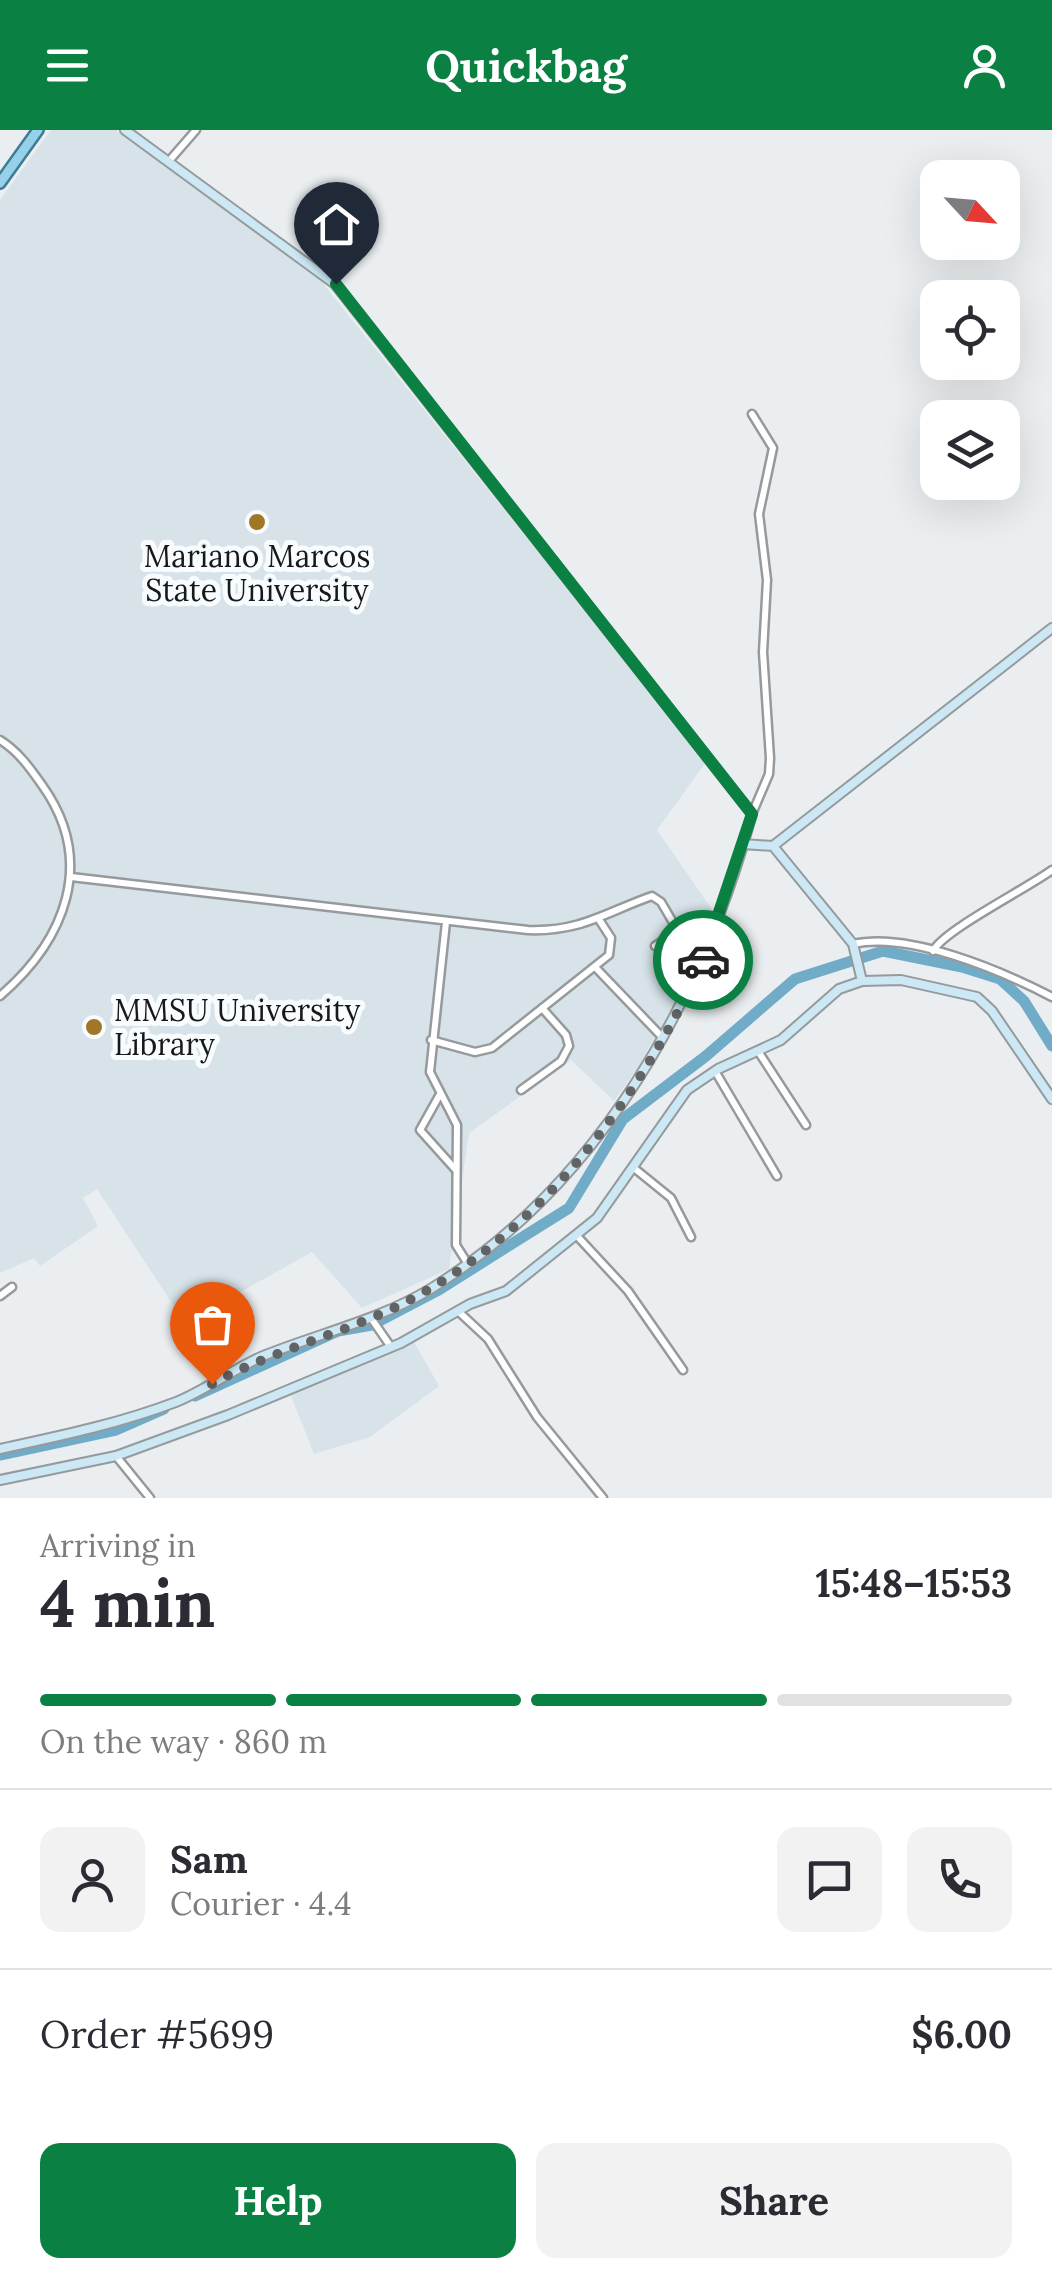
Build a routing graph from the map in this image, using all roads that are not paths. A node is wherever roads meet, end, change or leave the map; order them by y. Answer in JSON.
{"nodes":[{"id":1,"x":38,"y":130,"type":"edge"},
{"id":2,"x":125,"y":130,"type":"edge"},
{"id":3,"x":196,"y":130,"type":"edge"},
{"id":4,"x":168,"y":161,"type":"junction"},
{"id":5,"x":0,"y":183,"type":"edge"},
{"id":6,"x":752,"y":414,"type":"dead end"},
{"id":7,"x":1052,"y":628,"type":"edge"},
{"id":8,"x":0,"y":740,"type":"edge"},
{"id":9,"x":752,"y":814,"type":"junction"},
{"id":10,"x":744,"y":844,"type":"junction"},
{"id":11,"x":773,"y":846,"type":"junction"},
{"id":12,"x":1052,"y":870,"type":"edge"},
{"id":13,"x":71,"y":877,"type":"junction"},
{"id":14,"x":600,"y":920,"type":"junction"},
{"id":15,"x":446,"y":921,"type":"junction"},
{"id":16,"x":694,"y":921,"type":"dead end"},
{"id":17,"x":678,"y":931,"type":"junction"},
{"id":18,"x":655,"y":946,"type":"dead end"},
{"id":19,"x":854,"y":948,"type":"junction"},
{"id":20,"x":934,"y":951,"type":"junction"},
{"id":21,"x":595,"y":967,"type":"junction"},
{"id":22,"x":862,"y":978,"type":"junction"},
{"id":23,"x":0,"y":996,"type":"edge"},
{"id":24,"x":1052,"y":996,"type":"edge"},
{"id":25,"x":542,"y":1008,"type":"junction"},
{"id":26,"x":665,"y":1039,"type":"junction"},
{"id":27,"x":431,"y":1040,"type":"junction"},
{"id":28,"x":758,"y":1051,"type":"junction"},
{"id":29,"x":715,"y":1071,"type":"junction"},
{"id":30,"x":522,"y":1090,"type":"dead end"},
{"id":31,"x":439,"y":1096,"type":"junction"},
{"id":32,"x":1052,"y":1099,"type":"edge"},
{"id":33,"x":806,"y":1125,"type":"dead end"},
{"id":34,"x":634,"y":1168,"type":"junction"},
{"id":35,"x":455,"y":1169,"type":"junction"},
{"id":36,"x":777,"y":1176,"type":"dead end"},
{"id":37,"x":578,"y":1237,"type":"junction"},
{"id":38,"x":691,"y":1237,"type":"dead end"},
{"id":39,"x":468,"y":1264,"type":"junction"},
{"id":40,"x":12,"y":1287,"type":"dead end"},
{"id":41,"x":0,"y":1296,"type":"edge"},
{"id":42,"x":458,"y":1311,"type":"junction"},
{"id":43,"x":373,"y":1320,"type":"junction"},
{"id":44,"x":390,"y":1344,"type":"junction"},
{"id":45,"x":684,"y":1370,"type":"dead end"},
{"id":46,"x":0,"y":1449,"type":"edge"},
{"id":47,"x":116,"y":1456,"type":"junction"},
{"id":48,"x":0,"y":1480,"type":"edge"},
{"id":49,"x":150,"y":1498,"type":"edge"},
{"id":50,"x":603,"y":1498,"type":"edge"}],
"edges":[{"from":1,"to":5,"type":"main road"},
{"from":2,"to":4,"type":"street"},
{"from":3,"to":4,"type":"street"},
{"from":4,"to":9,"type":"street"},
{"from":6,"to":9,"type":"street"},
{"from":7,"to":11,"type":"street"},
{"from":8,"to":13,"type":"street"},
{"from":9,"to":10,"type":"street"},
{"from":10,"to":11,"type":"street"},
{"from":10,"to":26,"type":"street"},
{"from":11,"to":19,"type":"street"},
{"from":12,"to":20,"type":"street"},
{"from":13,"to":15,"type":"street"},
{"from":13,"to":23,"type":"street"},
{"from":14,"to":15,"type":"street"},
{"from":14,"to":17,"type":"street"},
{"from":14,"to":21,"type":"street"},
{"from":15,"to":27,"type":"street"},
{"from":16,"to":17,"type":"street"},
{"from":17,"to":18,"type":"street"},
{"from":19,"to":20,"type":"street"},
{"from":19,"to":22,"type":"street"},
{"from":20,"to":24,"type":"street"},
{"from":21,"to":25,"type":"street"},
{"from":21,"to":26,"type":"street"},
{"from":22,"to":28,"type":"street"},
{"from":22,"to":32,"type":"street"},
{"from":25,"to":27,"type":"street"},
{"from":25,"to":30,"type":"street"},
{"from":26,"to":39,"type":"street"},
{"from":27,"to":31,"type":"street"},
{"from":28,"to":29,"type":"street"},
{"from":28,"to":33,"type":"street"},
{"from":29,"to":34,"type":"street"},
{"from":29,"to":36,"type":"street"},
{"from":31,"to":35,"type":"street"},
{"from":31,"to":35,"type":"street"},
{"from":34,"to":37,"type":"street"},
{"from":34,"to":38,"type":"street"},
{"from":35,"to":39,"type":"street"},
{"from":37,"to":42,"type":"street"},
{"from":37,"to":45,"type":"street"},
{"from":39,"to":43,"type":"street"},
{"from":40,"to":41,"type":"street"},
{"from":42,"to":44,"type":"street"},
{"from":42,"to":50,"type":"street"},
{"from":43,"to":44,"type":"street"},
{"from":43,"to":46,"type":"street"},
{"from":44,"to":47,"type":"street"},
{"from":47,"to":48,"type":"street"},
{"from":47,"to":49,"type":"street"}]}
